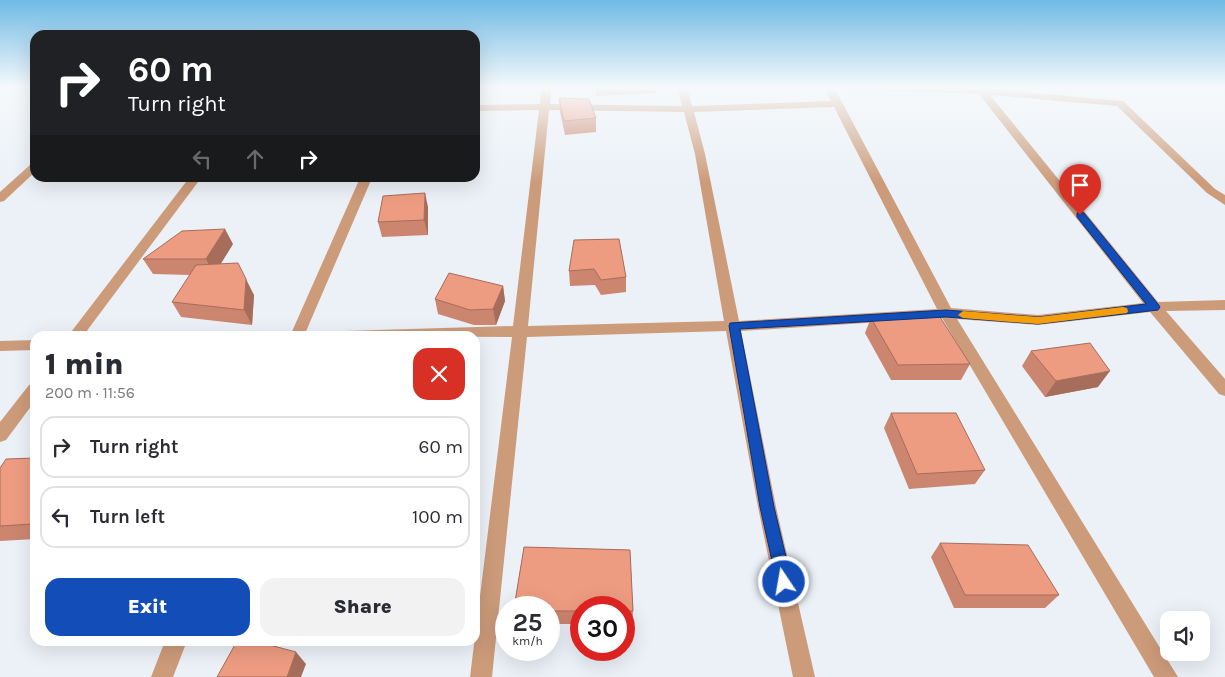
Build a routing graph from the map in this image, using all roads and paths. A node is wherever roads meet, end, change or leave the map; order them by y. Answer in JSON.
{"nodes":[{"id":1,"x":544,"y":119,"type":"edge"},
{"id":2,"x":691,"y":119,"type":"edge"},
{"id":3,"x":846,"y":119,"type":"edge"},
{"id":4,"x":1003,"y":119,"type":"edge"},
{"id":5,"x":1136,"y":119,"type":"edge"},
{"id":6,"x":30,"y":171,"type":"edge"},
{"id":7,"x":192,"y":182,"type":"edge"},
{"id":8,"x":364,"y":182,"type":"edge"},
{"id":9,"x":0,"y":198,"type":"edge"},
{"id":10,"x":1225,"y":201,"type":"edge"},
{"id":11,"x":1225,"y":305,"type":"edge"},
{"id":12,"x":1154,"y":307,"type":"junction"},
{"id":13,"x":946,"y":313,"type":"junction"},
{"id":14,"x":734,"y":326,"type":"junction"},
{"id":15,"x":79,"y":331,"type":"edge"},
{"id":16,"x":299,"y":331,"type":"edge"},
{"id":17,"x":520,"y":331,"type":"junction"},
{"id":18,"x":480,"y":332,"type":"edge"},
{"id":19,"x":30,"y":345,"type":"edge"},
{"id":20,"x":0,"y":346,"type":"edge"},
{"id":21,"x":1225,"y":390,"type":"edge"},
{"id":22,"x":30,"y":396,"type":"edge"},
{"id":23,"x":0,"y":435,"type":"edge"},
{"id":24,"x":174,"y":646,"type":"edge"},
{"id":25,"x":162,"y":677,"type":"edge"},
{"id":26,"x":481,"y":677,"type":"edge"},
{"id":27,"x":804,"y":677,"type":"edge"},
{"id":28,"x":1167,"y":677,"type":"edge"}],
"edges":[{"from":1,"to":17,"type":"street"},
{"from":2,"to":14,"type":"street"},
{"from":3,"to":13,"type":"street"},
{"from":4,"to":12,"type":"street"},
{"from":5,"to":10,"type":"street"},
{"from":6,"to":9,"type":"street"},
{"from":7,"to":15,"type":"street"},
{"from":8,"to":16,"type":"street"},
{"from":11,"to":12,"type":"street"},
{"from":12,"to":13,"type":"street"},
{"from":12,"to":21,"type":"street"},
{"from":13,"to":14,"type":"street"},
{"from":13,"to":28,"type":"street"},
{"from":14,"to":17,"type":"street"},
{"from":14,"to":27,"type":"street"},
{"from":17,"to":18,"type":"street"},
{"from":17,"to":26,"type":"street"},
{"from":19,"to":20,"type":"street"},
{"from":22,"to":23,"type":"street"},
{"from":24,"to":25,"type":"street"}]}
